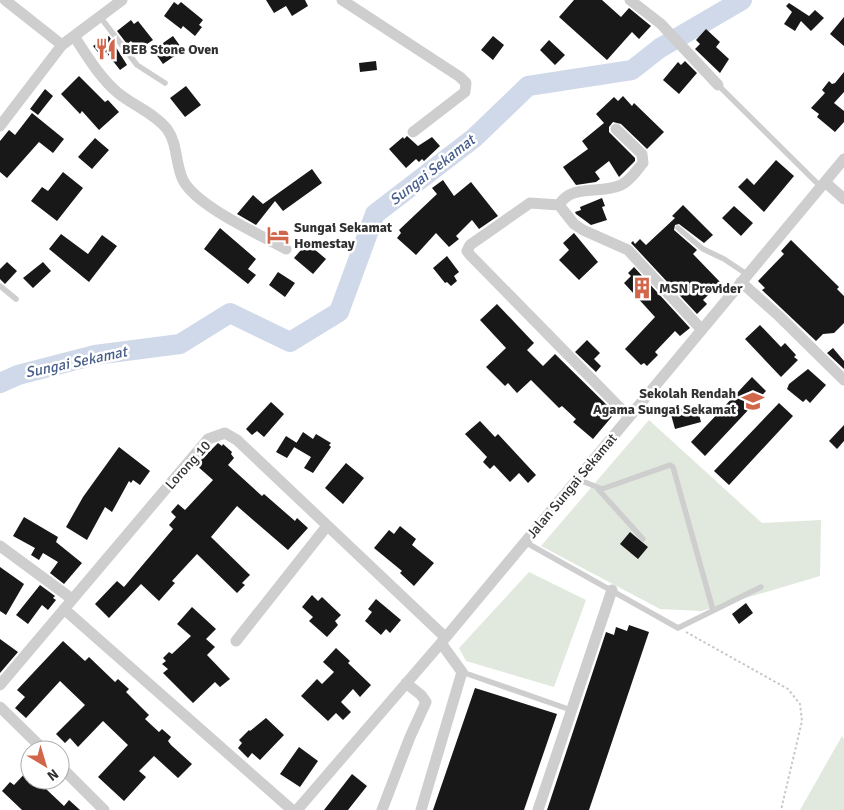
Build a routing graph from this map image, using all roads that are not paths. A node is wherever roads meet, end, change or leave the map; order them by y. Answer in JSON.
{"nodes":[{"id":1,"x":5,"y":0,"type":"edge"},
{"id":2,"x":122,"y":0,"type":"edge"},
{"id":3,"x":342,"y":0,"type":"edge"},
{"id":4,"x":630,"y":0,"type":"edge"},
{"id":5,"x":101,"y":18,"type":"junction"},
{"id":6,"x":74,"y":36,"type":"junction"},
{"id":7,"x":62,"y":45,"type":"junction"},
{"id":8,"x":165,"y":83,"type":"dead end"},
{"id":9,"x":718,"y":85,"type":"joint"},
{"id":10,"x":0,"y":126,"type":"edge"},
{"id":11,"x":616,"y":129,"type":"dead end"},
{"id":12,"x":413,"y":132,"type":"dead end"},
{"id":13,"x":844,"y":159,"type":"edge"},
{"id":14,"x":823,"y":184,"type":"junction"},
{"id":15,"x":844,"y":199,"type":"edge"},
{"id":16,"x":559,"y":205,"type":"junction"},
{"id":17,"x":678,"y":228,"type":"dead end"},
{"id":18,"x":286,"y":249,"type":"dead end"},
{"id":19,"x":744,"y":279,"type":"junction"},
{"id":20,"x":0,"y":286,"type":"edge"},
{"id":21,"x":16,"y":299,"type":"dead end"},
{"id":22,"x":702,"y":330,"type":"junction"},
{"id":23,"x":844,"y":380,"type":"edge"},
{"id":24,"x":629,"y":417,"type":"junction"},
{"id":25,"x":577,"y":479,"type":"junction"},
{"id":26,"x":598,"y":489,"type":"junction"},
{"id":27,"x":327,"y":526,"type":"junction"},
{"id":28,"x":643,"y":539,"type":"dead end"},
{"id":29,"x":525,"y":542,"type":"junction"},
{"id":30,"x":0,"y":546,"type":"edge"},
{"id":31,"x":761,"y":587,"type":"dead end"},
{"id":32,"x":612,"y":590,"type":"junction"},
{"id":33,"x":72,"y":599,"type":"junction"},
{"id":34,"x":64,"y":609,"type":"junction"},
{"id":35,"x":713,"y":610,"type":"junction"},
{"id":36,"x":443,"y":640,"type":"junction"},
{"id":37,"x":236,"y":641,"type":"dead end"},
{"id":38,"x":462,"y":672,"type":"junction"},
{"id":39,"x":406,"y":683,"type":"junction"},
{"id":40,"x":0,"y":685,"type":"edge"},
{"id":41,"x":0,"y":707,"type":"edge"},
{"id":42,"x":571,"y":710,"type":"junction"},
{"id":43,"x":34,"y":740,"type":"edge"},
{"id":44,"x":70,"y":776,"type":"edge"},
{"id":45,"x":104,"y":810,"type":"edge"},
{"id":46,"x":292,"y":810,"type":"edge"},
{"id":47,"x":297,"y":810,"type":"edge"},
{"id":48,"x":382,"y":810,"type":"edge"},
{"id":49,"x":422,"y":810,"type":"edge"},
{"id":50,"x":538,"y":810,"type":"edge"}],
"edges":[{"from":1,"to":7,"type":"street"},
{"from":2,"to":5,"type":"street"},
{"from":3,"to":12,"type":"street"},
{"from":4,"to":9,"type":"street"},
{"from":5,"to":6,"type":"street"},
{"from":5,"to":8,"type":"lane"},
{"from":6,"to":7,"type":"street"},
{"from":6,"to":18,"type":"street"},
{"from":7,"to":10,"type":"street"},
{"from":9,"to":14,"type":"lane"},
{"from":11,"to":16,"type":"street"},
{"from":13,"to":14,"type":"street","name":"Jalan Sungai Sekamat"},
{"from":14,"to":15,"type":"street"},
{"from":14,"to":19,"type":"street","name":"Jalan Sungai Sekamat"},
{"from":16,"to":22,"type":"street"},
{"from":16,"to":24,"type":"street"},
{"from":17,"to":19,"type":"lane"},
{"from":19,"to":22,"type":"street","name":"Jalan Sungai Sekamat"},
{"from":19,"to":23,"type":"street"},
{"from":20,"to":21,"type":"lane"},
{"from":22,"to":24,"type":"street","name":"Jalan Sungai Sekamat"},
{"from":24,"to":25,"type":"street","name":"Jalan Sungai Sekamat"},
{"from":25,"to":26,"type":"lane"},
{"from":25,"to":29,"type":"street","name":"Jalan Sungai Sekamat"},
{"from":26,"to":28,"type":"lane"},
{"from":26,"to":35,"type":"lane"},
{"from":27,"to":33,"type":"street","name":"Lorong 10"},
{"from":27,"to":36,"type":"street","name":"Lorong 10"},
{"from":27,"to":37,"type":"street"},
{"from":29,"to":32,"type":"lane"},
{"from":29,"to":36,"type":"street","name":"Jalan Sungai Sekamat"},
{"from":30,"to":33,"type":"street"},
{"from":31,"to":35,"type":"lane"},
{"from":32,"to":35,"type":"lane"},
{"from":32,"to":42,"type":"street"},
{"from":33,"to":34,"type":"street","name":"Lorong 10"},
{"from":34,"to":40,"type":"street","name":"Lorong 10"},
{"from":34,"to":46,"type":"street"},
{"from":36,"to":38,"type":"street","name":"Lorong 10"},
{"from":36,"to":39,"type":"street","name":"Jalan Sungai Sekamat"},
{"from":38,"to":42,"type":"lane"},
{"from":38,"to":49,"type":"street"},
{"from":39,"to":47,"type":"street","name":"Jalan Sungai Sekamat"},
{"from":39,"to":48,"type":"street"},
{"from":41,"to":43,"type":"street"},
{"from":42,"to":50,"type":"street"},
{"from":44,"to":45,"type":"street"}]}
